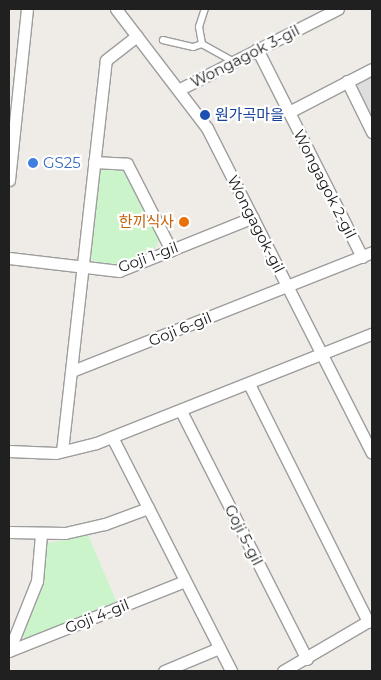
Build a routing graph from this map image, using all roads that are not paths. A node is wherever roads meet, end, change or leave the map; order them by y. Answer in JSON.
{"nodes":[{"id":1,"x":27,"y":9,"type":"edge"},
{"id":2,"x":116,"y":9,"type":"edge"},
{"id":3,"x":204,"y":9,"type":"edge"},
{"id":4,"x":337,"y":9,"type":"edge"},
{"id":5,"x":137,"y":36,"type":"junction"},
{"id":6,"x":163,"y":40,"type":"dead end"},
{"id":7,"x":202,"y":44,"type":"junction"},
{"id":8,"x":257,"y":49,"type":"junction"},
{"id":9,"x":233,"y":61,"type":"junction"},
{"id":10,"x":372,"y":69,"type":"edge"},
{"id":11,"x":347,"y":82,"type":"junction"},
{"id":12,"x":180,"y":89,"type":"junction"},
{"id":13,"x":288,"y":112,"type":"junction"},
{"id":14,"x":13,"y":115,"type":"edge"},
{"id":15,"x":372,"y":132,"type":"edge"},
{"id":16,"x":94,"y":162,"type":"junction"},
{"id":17,"x":9,"y":180,"type":"edge"},
{"id":18,"x":253,"y":217,"type":"junction"},
{"id":19,"x":171,"y":250,"type":"junction"},
{"id":20,"x":367,"y":254,"type":"edge"},
{"id":21,"x":9,"y":258,"type":"edge"},
{"id":22,"x":83,"y":268,"type":"junction"},
{"id":23,"x":287,"y":286,"type":"junction"},
{"id":24,"x":372,"y":334,"type":"edge"},
{"id":25,"x":321,"y":354,"type":"junction"},
{"id":26,"x":72,"y":371,"type":"junction"},
{"id":27,"x":249,"y":384,"type":"junction"},
{"id":28,"x":181,"y":411,"type":"junction"},
{"id":29,"x":112,"y":437,"type":"junction"},
{"id":30,"x":9,"y":451,"type":"edge"},
{"id":31,"x":62,"y":451,"type":"junction"},
{"id":32,"x":372,"y":453,"type":"edge"},
{"id":33,"x":148,"y":508,"type":"junction"},
{"id":34,"x":9,"y":532,"type":"edge"},
{"id":35,"x":41,"y":534,"type":"junction"},
{"id":36,"x":184,"y":581,"type":"junction"},
{"id":37,"x":370,"y":620,"type":"edge"},
{"id":38,"x":219,"y":648,"type":"junction"},
{"id":39,"x":9,"y":651,"type":"edge"},
{"id":40,"x":307,"y":659,"type":"junction"},
{"id":41,"x":164,"y":671,"type":"edge"},
{"id":42,"x":231,"y":671,"type":"edge"},
{"id":43,"x":283,"y":671,"type":"edge"}],
"edges":[{"from":1,"to":14,"type":"street"},
{"from":2,"to":5,"type":"street","name":"Wongagok-gil"},
{"from":3,"to":7,"type":"lane"},
{"from":4,"to":8,"type":"street","name":"Wongagok 3-gil"},
{"from":5,"to":12,"type":"street","name":"Wongagok-gil"},
{"from":5,"to":16,"type":"street"},
{"from":6,"to":7,"type":"lane"},
{"from":7,"to":9,"type":"lane"},
{"from":8,"to":9,"type":"street","name":"Wongagok 3-gil"},
{"from":8,"to":13,"type":"street","name":"Wongagok 2-gil"},
{"from":9,"to":12,"type":"street","name":"Wongagok 3-gil"},
{"from":10,"to":11,"type":"street","name":"Wongagok 2-gil"},
{"from":11,"to":13,"type":"street","name":"Wongagok 2-gil"},
{"from":11,"to":15,"type":"street"},
{"from":12,"to":18,"type":"street","name":"Wongagok-gil"},
{"from":13,"to":20,"type":"street","name":"Wongagok 2-gil"},
{"from":14,"to":17,"type":"street"},
{"from":16,"to":19,"type":"street"},
{"from":16,"to":22,"type":"street"},
{"from":18,"to":19,"type":"street","name":"Goji 1-gil"},
{"from":18,"to":23,"type":"street","name":"Wongagok-gil"},
{"from":19,"to":22,"type":"street","name":"Goji 1-gil"},
{"from":20,"to":23,"type":"street","name":"Wongagok 2-gil"},
{"from":21,"to":22,"type":"street","name":"Goji 1-gil"},
{"from":22,"to":26,"type":"street"},
{"from":23,"to":25,"type":"street","name":"Wongagok-gil"},
{"from":23,"to":26,"type":"street","name":"Goji 6-gil"},
{"from":24,"to":25,"type":"street"},
{"from":25,"to":27,"type":"street"},
{"from":25,"to":32,"type":"street","name":"Wongagok-gil"},
{"from":26,"to":31,"type":"street"},
{"from":27,"to":28,"type":"street"},
{"from":27,"to":37,"type":"street"},
{"from":28,"to":29,"type":"street"},
{"from":28,"to":40,"type":"street","name":"Goji 5-gil"},
{"from":29,"to":31,"type":"street"},
{"from":29,"to":33,"type":"street"},
{"from":30,"to":31,"type":"street"},
{"from":33,"to":35,"type":"street"},
{"from":33,"to":36,"type":"street"},
{"from":34,"to":35,"type":"street"},
{"from":35,"to":39,"type":"street","name":"Goji 4-gil"},
{"from":36,"to":38,"type":"street"},
{"from":36,"to":39,"type":"street","name":"Goji 4-gil"},
{"from":37,"to":40,"type":"street"},
{"from":38,"to":41,"type":"street"},
{"from":38,"to":42,"type":"street"},
{"from":40,"to":43,"type":"street"}]}
